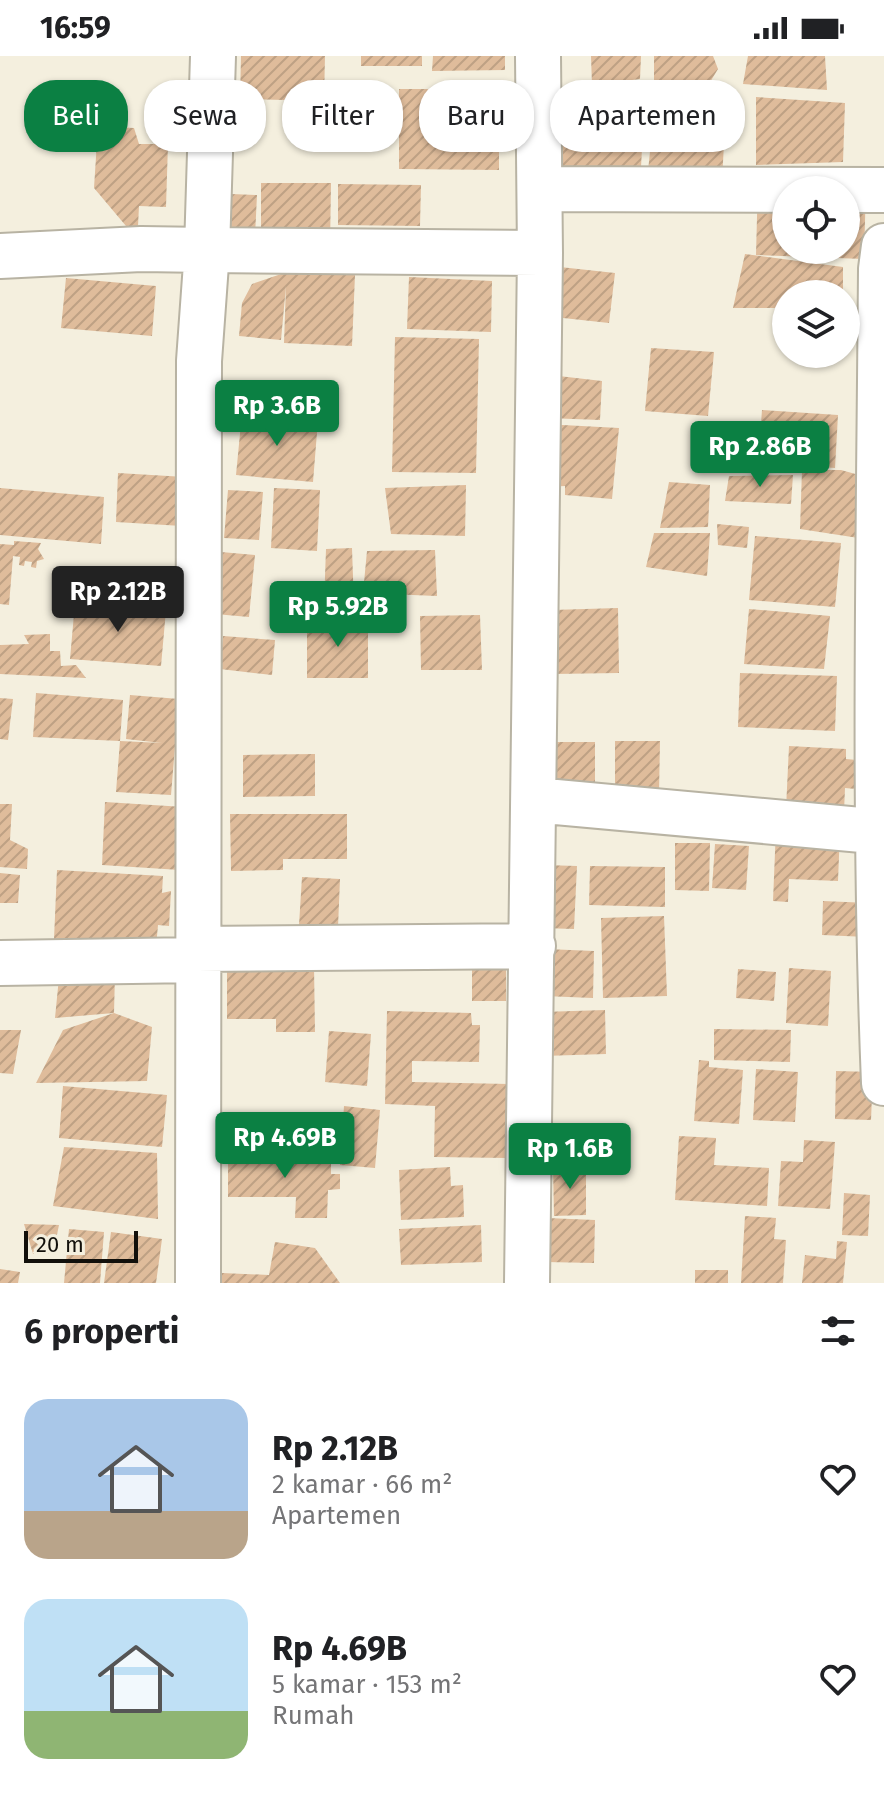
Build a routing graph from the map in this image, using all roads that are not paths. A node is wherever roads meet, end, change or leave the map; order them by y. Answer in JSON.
{"nodes":[{"id":1,"x":213,"y":56,"type":"edge"},
{"id":2,"x":538,"y":56,"type":"edge"},
{"id":3,"x":540,"y":189,"type":"junction"},
{"id":4,"x":884,"y":190,"type":"edge"},
{"id":5,"x":884,"y":246,"type":"edge"},
{"id":6,"x":207,"y":250,"type":"junction"},
{"id":7,"x":540,"y":253,"type":"junction"},
{"id":8,"x":0,"y":256,"type":"edge"},
{"id":9,"x":534,"y":800,"type":"junction"},
{"id":10,"x":882,"y":832,"type":"edge"},
{"id":11,"x":533,"y":946,"type":"junction"},
{"id":12,"x":197,"y":955,"type":"junction"},
{"id":13,"x":0,"y":963,"type":"edge"},
{"id":14,"x":884,"y":1083,"type":"edge"},
{"id":15,"x":198,"y":1283,"type":"edge"},
{"id":16,"x":527,"y":1283,"type":"edge"}],
"edges":[{"from":1,"to":6,"type":"street"},
{"from":2,"to":3,"type":"street"},
{"from":3,"to":4,"type":"street"},
{"from":3,"to":7,"type":"street"},
{"from":5,"to":10,"type":"street"},
{"from":6,"to":7,"type":"street"},
{"from":6,"to":8,"type":"street"},
{"from":6,"to":12,"type":"street"},
{"from":7,"to":9,"type":"street"},
{"from":9,"to":10,"type":"street"},
{"from":9,"to":11,"type":"street"},
{"from":10,"to":14,"type":"street"},
{"from":11,"to":12,"type":"street"},
{"from":11,"to":16,"type":"street"},
{"from":12,"to":13,"type":"street"},
{"from":12,"to":15,"type":"street"}]}
